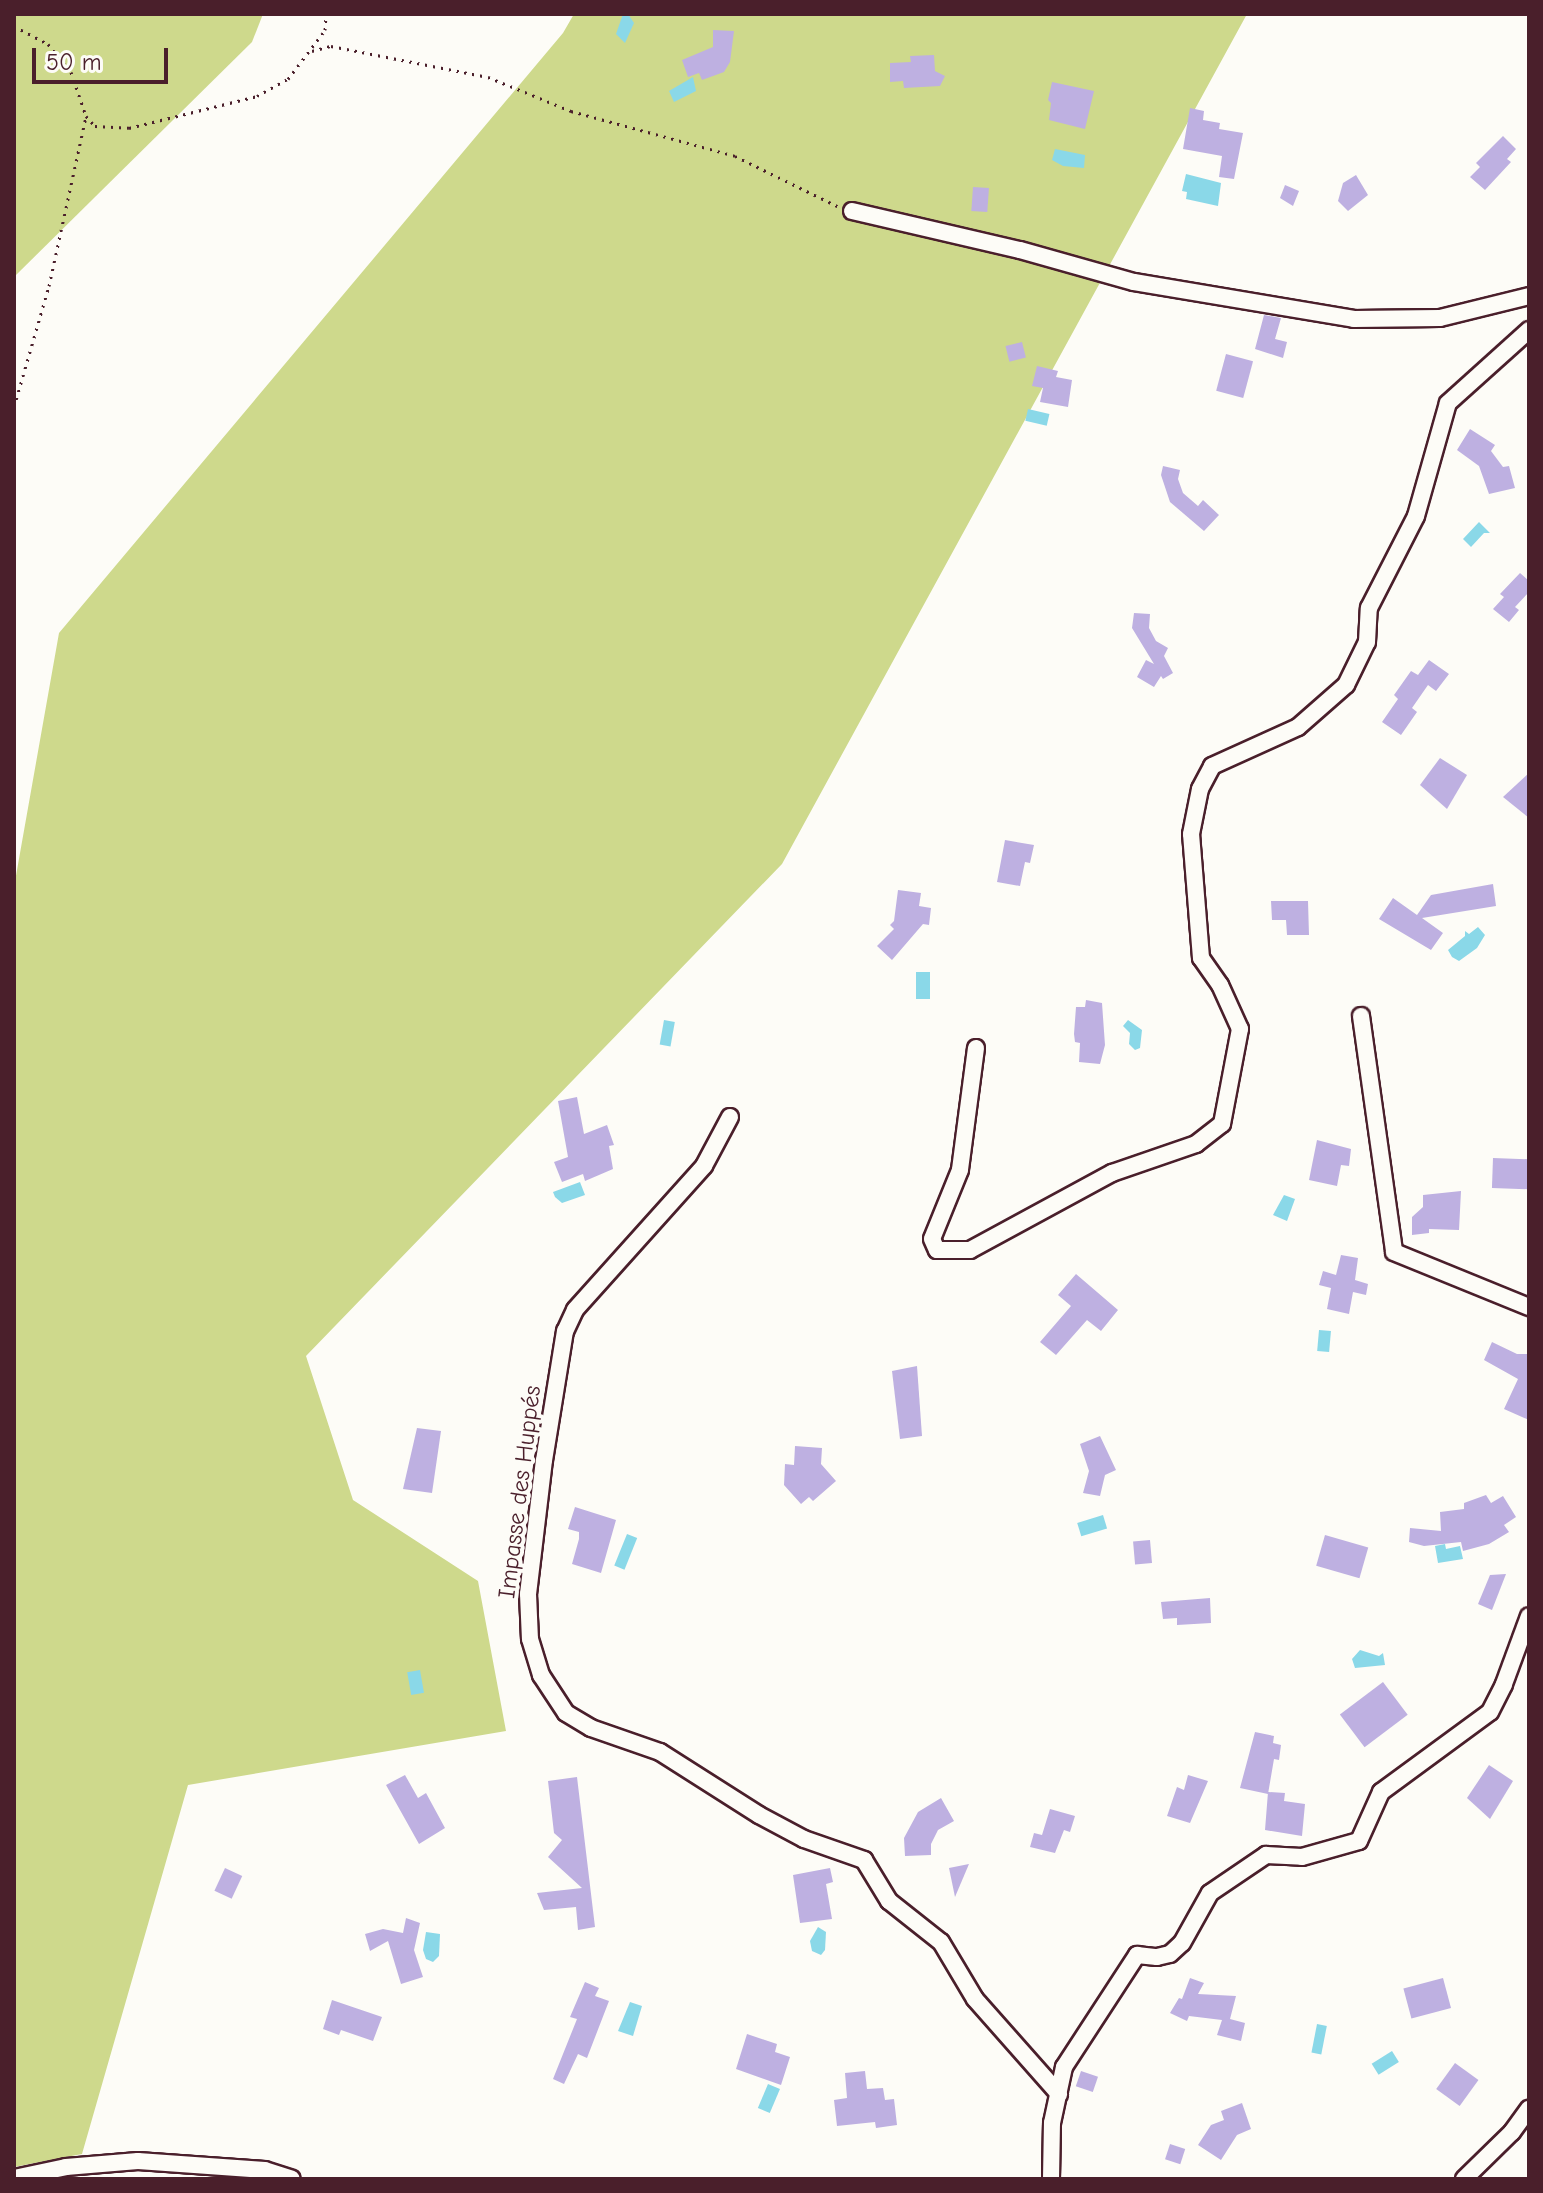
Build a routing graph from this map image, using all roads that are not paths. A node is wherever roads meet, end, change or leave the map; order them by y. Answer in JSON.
{"nodes":[{"id":1,"x":852,"y":211,"type":"road end"},
{"id":2,"x":1529,"y":296,"type":"edge"},
{"id":3,"x":1529,"y":330,"type":"edge"},
{"id":4,"x":1361,"y":1016,"type":"dead end"},
{"id":5,"x":976,"y":1048,"type":"dead end"},
{"id":6,"x":730,"y":1117,"type":"dead end"},
{"id":7,"x":1529,"y":1307,"type":"edge"},
{"id":8,"x":1529,"y":1616,"type":"edge"},
{"id":9,"x":1059,"y":2094,"type":"junction"},
{"id":10,"x":1529,"y":2109,"type":"edge"},
{"id":11,"x":14,"y":2178,"type":"edge"},
{"id":12,"x":292,"y":2179,"type":"edge"},
{"id":13,"x":1051,"y":2179,"type":"edge"},
{"id":14,"x":1464,"y":2179,"type":"edge"}],
"edges":[{"from":1,"to":2,"type":"street"},
{"from":3,"to":5,"type":"street"},
{"from":4,"to":7,"type":"street"},
{"from":6,"to":9,"type":"street","name":"Impasse des Huppés"},
{"from":8,"to":9,"type":"street"},
{"from":9,"to":13,"type":"street"},
{"from":10,"to":14,"type":"street"},
{"from":11,"to":12,"type":"street"}]}
